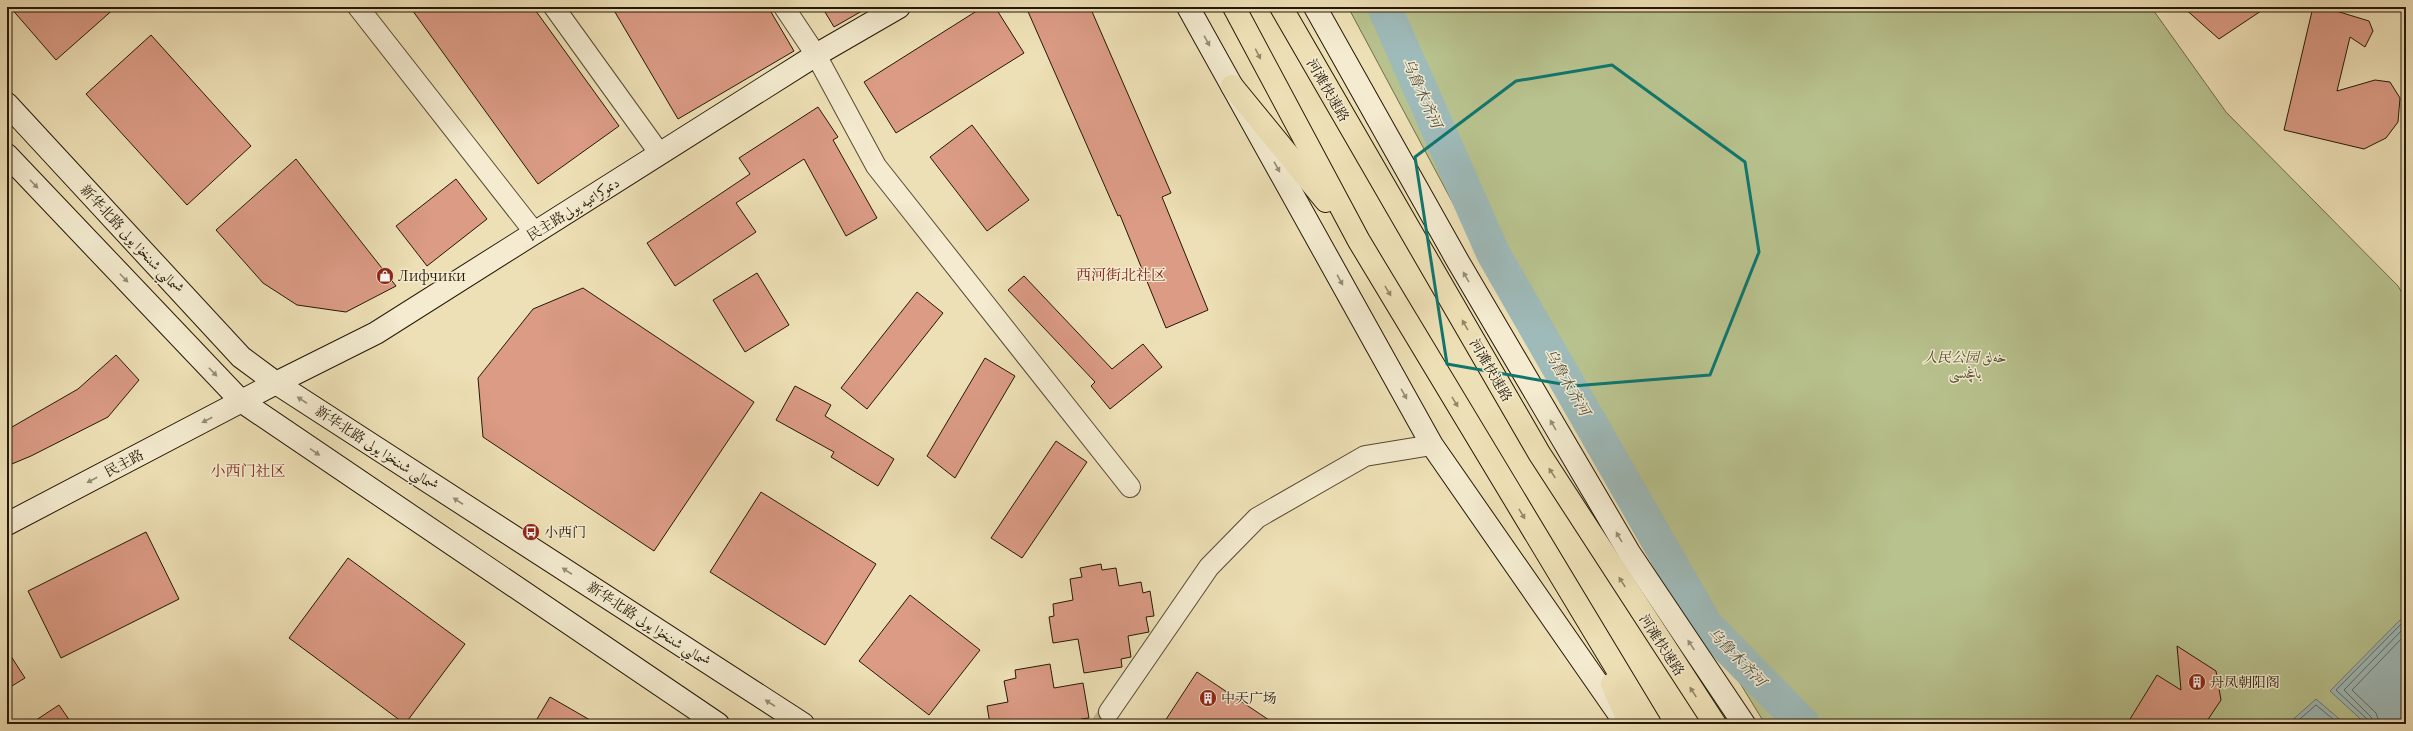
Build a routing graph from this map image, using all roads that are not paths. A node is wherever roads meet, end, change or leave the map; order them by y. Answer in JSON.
{"nodes":[{"id":1,"x":358,"y":7,"type":"edge"},
{"id":2,"x":554,"y":7,"type":"edge"},
{"id":3,"x":784,"y":7,"type":"edge"},
{"id":4,"x":899,"y":7,"type":"edge"},
{"id":5,"x":1188,"y":7,"type":"edge"},
{"id":6,"x":1234,"y":7,"type":"edge"},
{"id":7,"x":1281,"y":7,"type":"edge"},
{"id":8,"x":1315,"y":7,"type":"edge"},
{"id":9,"x":816,"y":55,"type":"junction"},
{"id":10,"x":1232,"y":86,"type":"junction"},
{"id":11,"x":7,"y":104,"type":"edge"},
{"id":12,"x":660,"y":154,"type":"junction"},
{"id":13,"x":7,"y":156,"type":"edge"},
{"id":14,"x":535,"y":233,"type":"junction"},
{"id":15,"x":1358,"y":241,"type":"junction"},
{"id":16,"x":276,"y":383,"type":"junction"},
{"id":17,"x":241,"y":402,"type":"junction"},
{"id":18,"x":1432,"y":444,"type":"junction"},
{"id":19,"x":1130,"y":487,"type":"dead end"},
{"id":20,"x":7,"y":524,"type":"edge"},
{"id":21,"x":1574,"y":599,"type":"junction"},
{"id":22,"x":1109,"y":712,"type":"tunnel mouth"},
{"id":23,"x":718,"y":724,"type":"edge"},
{"id":24,"x":803,"y":724,"type":"edge"},
{"id":25,"x":1626,"y":724,"type":"edge"},
{"id":26,"x":1630,"y":724,"type":"edge"},
{"id":27,"x":1650,"y":724,"type":"edge"},
{"id":28,"x":1715,"y":724,"type":"edge"},
{"id":29,"x":1744,"y":724,"type":"edge"}],
"edges":[{"from":1,"to":14,"type":"street"},
{"from":2,"to":12,"type":"street"},
{"from":3,"to":9,"type":"street"},
{"from":4,"to":9,"type":"street","name":"民主路دىموكراتىيە يولى"},
{"from":5,"to":10,"type":"street","one_way":true},
{"from":6,"to":15,"type":"highway","one_way":true},
{"from":28,"to":7,"type":"highway","name":"河滩快速路","one_way":true},
{"from":29,"to":8,"type":"street","one_way":true},
{"from":9,"to":12,"type":"street","name":"民主路دىموكراتىيە يولى"},
{"from":9,"to":19,"type":"street"},
{"from":10,"to":15,"type":"highway"},
{"from":10,"to":18,"type":"street","one_way":true},
{"from":11,"to":16,"type":"street","name":"新华北路 شىمالىي شىنخۇا يولى"},
{"from":12,"to":14,"type":"street","name":"民主路دىموكراتىيە يولى"},
{"from":13,"to":17,"type":"street","one_way":true},
{"from":14,"to":16,"type":"street","name":"民主路دىموكراتىيە يولى"},
{"from":15,"to":21,"type":"highway","one_way":true},
{"from":16,"to":17,"type":"street","name":"民主路دىموكراتىيە يولى"},
{"from":24,"to":16,"type":"street","name":"新华北路 شىمالىي شىنخۇا يولى","one_way":true},
{"from":17,"to":20,"type":"street","name":"民主路","one_way":true},
{"from":17,"to":23,"type":"street","one_way":true},
{"from":18,"to":22,"type":"street"},
{"from":18,"to":25,"type":"street"},
{"from":21,"to":26,"type":"highway"},
{"from":21,"to":27,"type":"highway"}]}
